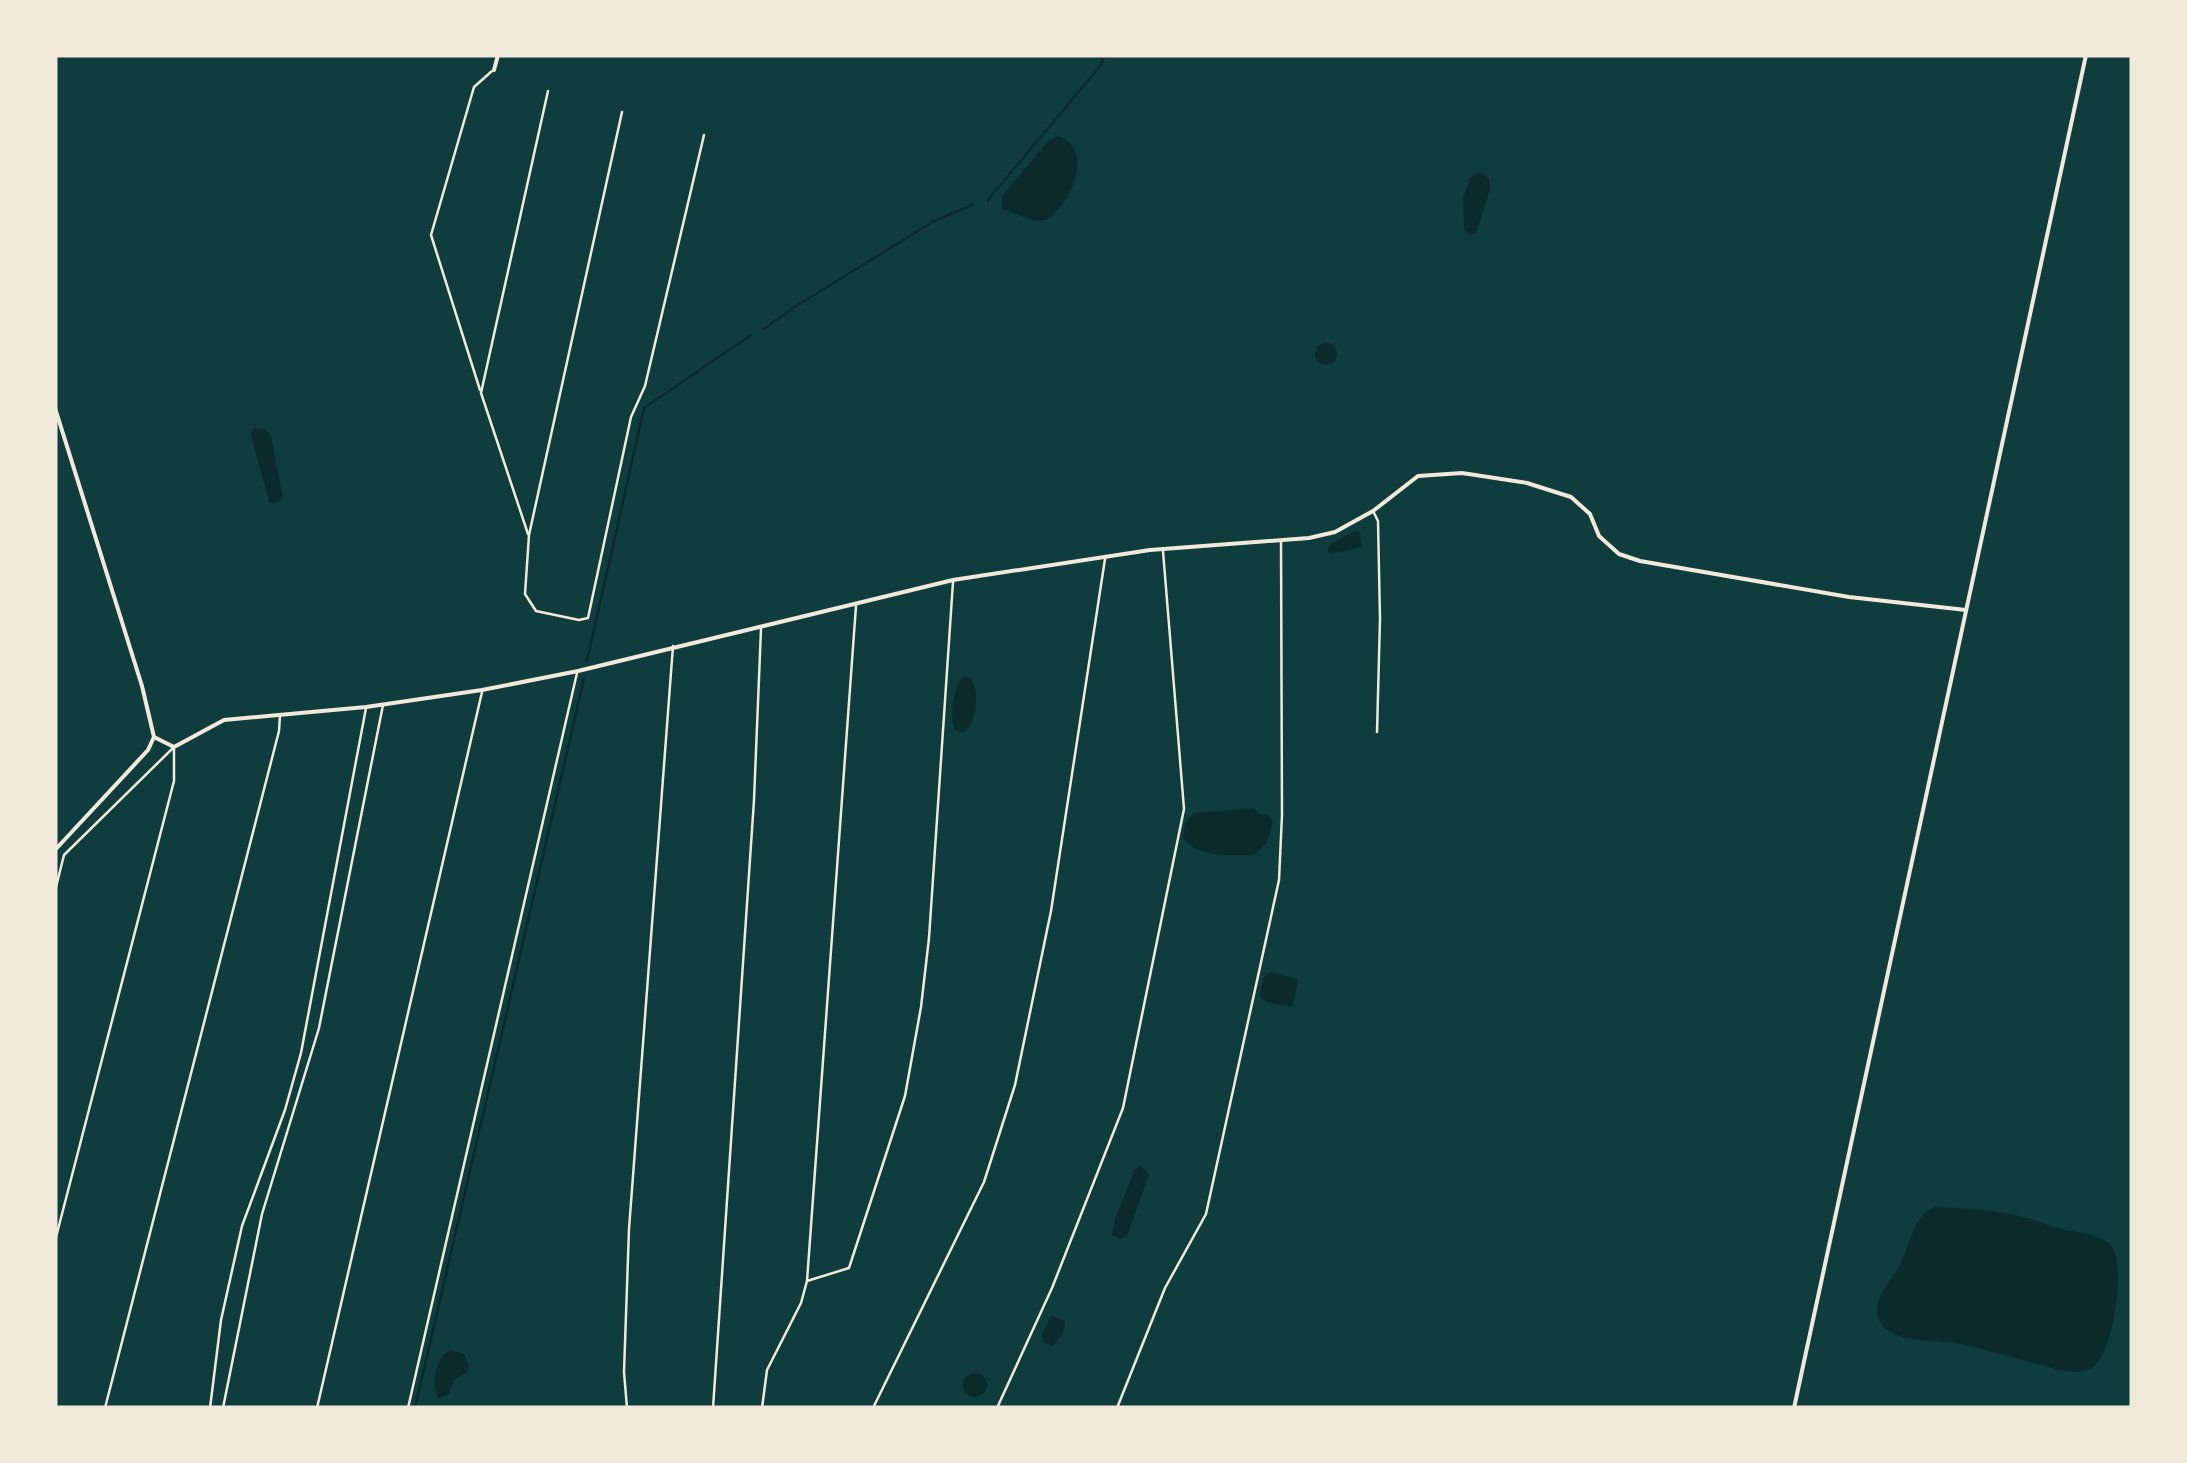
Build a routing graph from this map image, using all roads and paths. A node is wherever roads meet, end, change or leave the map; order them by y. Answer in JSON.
{"nodes":[{"id":1,"x":498,"y":55,"type":"edge"},
{"id":2,"x":2086,"y":55,"type":"edge"},
{"id":3,"x":494,"y":70,"type":"joint"},
{"id":4,"x":548,"y":91,"type":"dead end"},
{"id":5,"x":622,"y":112,"type":"dead end"},
{"id":6,"x":704,"y":135,"type":"dead end"},
{"id":7,"x":481,"y":393,"type":"junction"},
{"id":8,"x":55,"y":408,"type":"edge"},
{"id":9,"x":1374,"y":511,"type":"junction"},
{"id":10,"x":529,"y":536,"type":"junction"},
{"id":11,"x":1281,"y":539,"type":"junction"},
{"id":12,"x":1163,"y":549,"type":"junction"},
{"id":13,"x":1105,"y":557,"type":"junction"},
{"id":14,"x":954,"y":580,"type":"junction"},
{"id":15,"x":856,"y":604,"type":"junction"},
{"id":16,"x":1966,"y":610,"type":"junction"},
{"id":17,"x":762,"y":627,"type":"junction"},
{"id":18,"x":673,"y":646,"type":"junction"},
{"id":19,"x":578,"y":671,"type":"junction"},
{"id":20,"x":482,"y":690,"type":"junction"},
{"id":21,"x":383,"y":703,"type":"junction"},
{"id":22,"x":366,"y":707,"type":"junction"},
{"id":23,"x":280,"y":714,"type":"junction"},
{"id":24,"x":1376,"y":732,"type":"dead end"},
{"id":25,"x":154,"y":737,"type":"junction"},
{"id":26,"x":174,"y":747,"type":"junction"},
{"id":27,"x":55,"y":850,"type":"edge"},
{"id":28,"x":55,"y":891,"type":"edge"},
{"id":29,"x":55,"y":1241,"type":"edge"},
{"id":30,"x":807,"y":1280,"type":"junction"},
{"id":31,"x":105,"y":1408,"type":"edge"},
{"id":32,"x":210,"y":1408,"type":"edge"},
{"id":33,"x":223,"y":1408,"type":"edge"},
{"id":34,"x":317,"y":1408,"type":"edge"},
{"id":35,"x":408,"y":1408,"type":"edge"},
{"id":36,"x":627,"y":1408,"type":"edge"},
{"id":37,"x":713,"y":1408,"type":"edge"},
{"id":38,"x":762,"y":1408,"type":"edge"},
{"id":39,"x":874,"y":1408,"type":"edge"},
{"id":40,"x":998,"y":1408,"type":"edge"},
{"id":41,"x":1118,"y":1408,"type":"edge"},
{"id":42,"x":1794,"y":1408,"type":"edge"}],
"edges":[{"from":1,"to":3,"type":"street"},
{"from":2,"to":16,"type":"street"},
{"from":3,"to":7,"type":"lane"},
{"from":4,"to":7,"type":"lane"},
{"from":5,"to":10,"type":"lane"},
{"from":6,"to":10,"type":"lane"},
{"from":7,"to":10,"type":"lane"},
{"from":8,"to":25,"type":"street"},
{"from":9,"to":11,"type":"street"},
{"from":9,"to":16,"type":"street"},
{"from":9,"to":24,"type":"lane"},
{"from":11,"to":12,"type":"street"},
{"from":11,"to":41,"type":"lane"},
{"from":12,"to":13,"type":"street"},
{"from":12,"to":40,"type":"lane"},
{"from":13,"to":14,"type":"street"},
{"from":13,"to":39,"type":"lane"},
{"from":14,"to":15,"type":"street"},
{"from":14,"to":30,"type":"lane"},
{"from":15,"to":17,"type":"street"},
{"from":15,"to":30,"type":"lane"},
{"from":16,"to":42,"type":"street"},
{"from":17,"to":18,"type":"street"},
{"from":17,"to":37,"type":"lane"},
{"from":18,"to":19,"type":"street"},
{"from":18,"to":36,"type":"lane"},
{"from":19,"to":20,"type":"street"},
{"from":19,"to":35,"type":"lane"},
{"from":20,"to":21,"type":"street"},
{"from":20,"to":34,"type":"lane"},
{"from":21,"to":22,"type":"street"},
{"from":21,"to":33,"type":"lane"},
{"from":22,"to":23,"type":"street"},
{"from":22,"to":32,"type":"lane"},
{"from":23,"to":26,"type":"street"},
{"from":23,"to":31,"type":"lane"},
{"from":25,"to":26,"type":"street"},
{"from":25,"to":27,"type":"street"},
{"from":26,"to":28,"type":"lane"},
{"from":26,"to":29,"type":"lane"},
{"from":30,"to":38,"type":"lane"}]}
